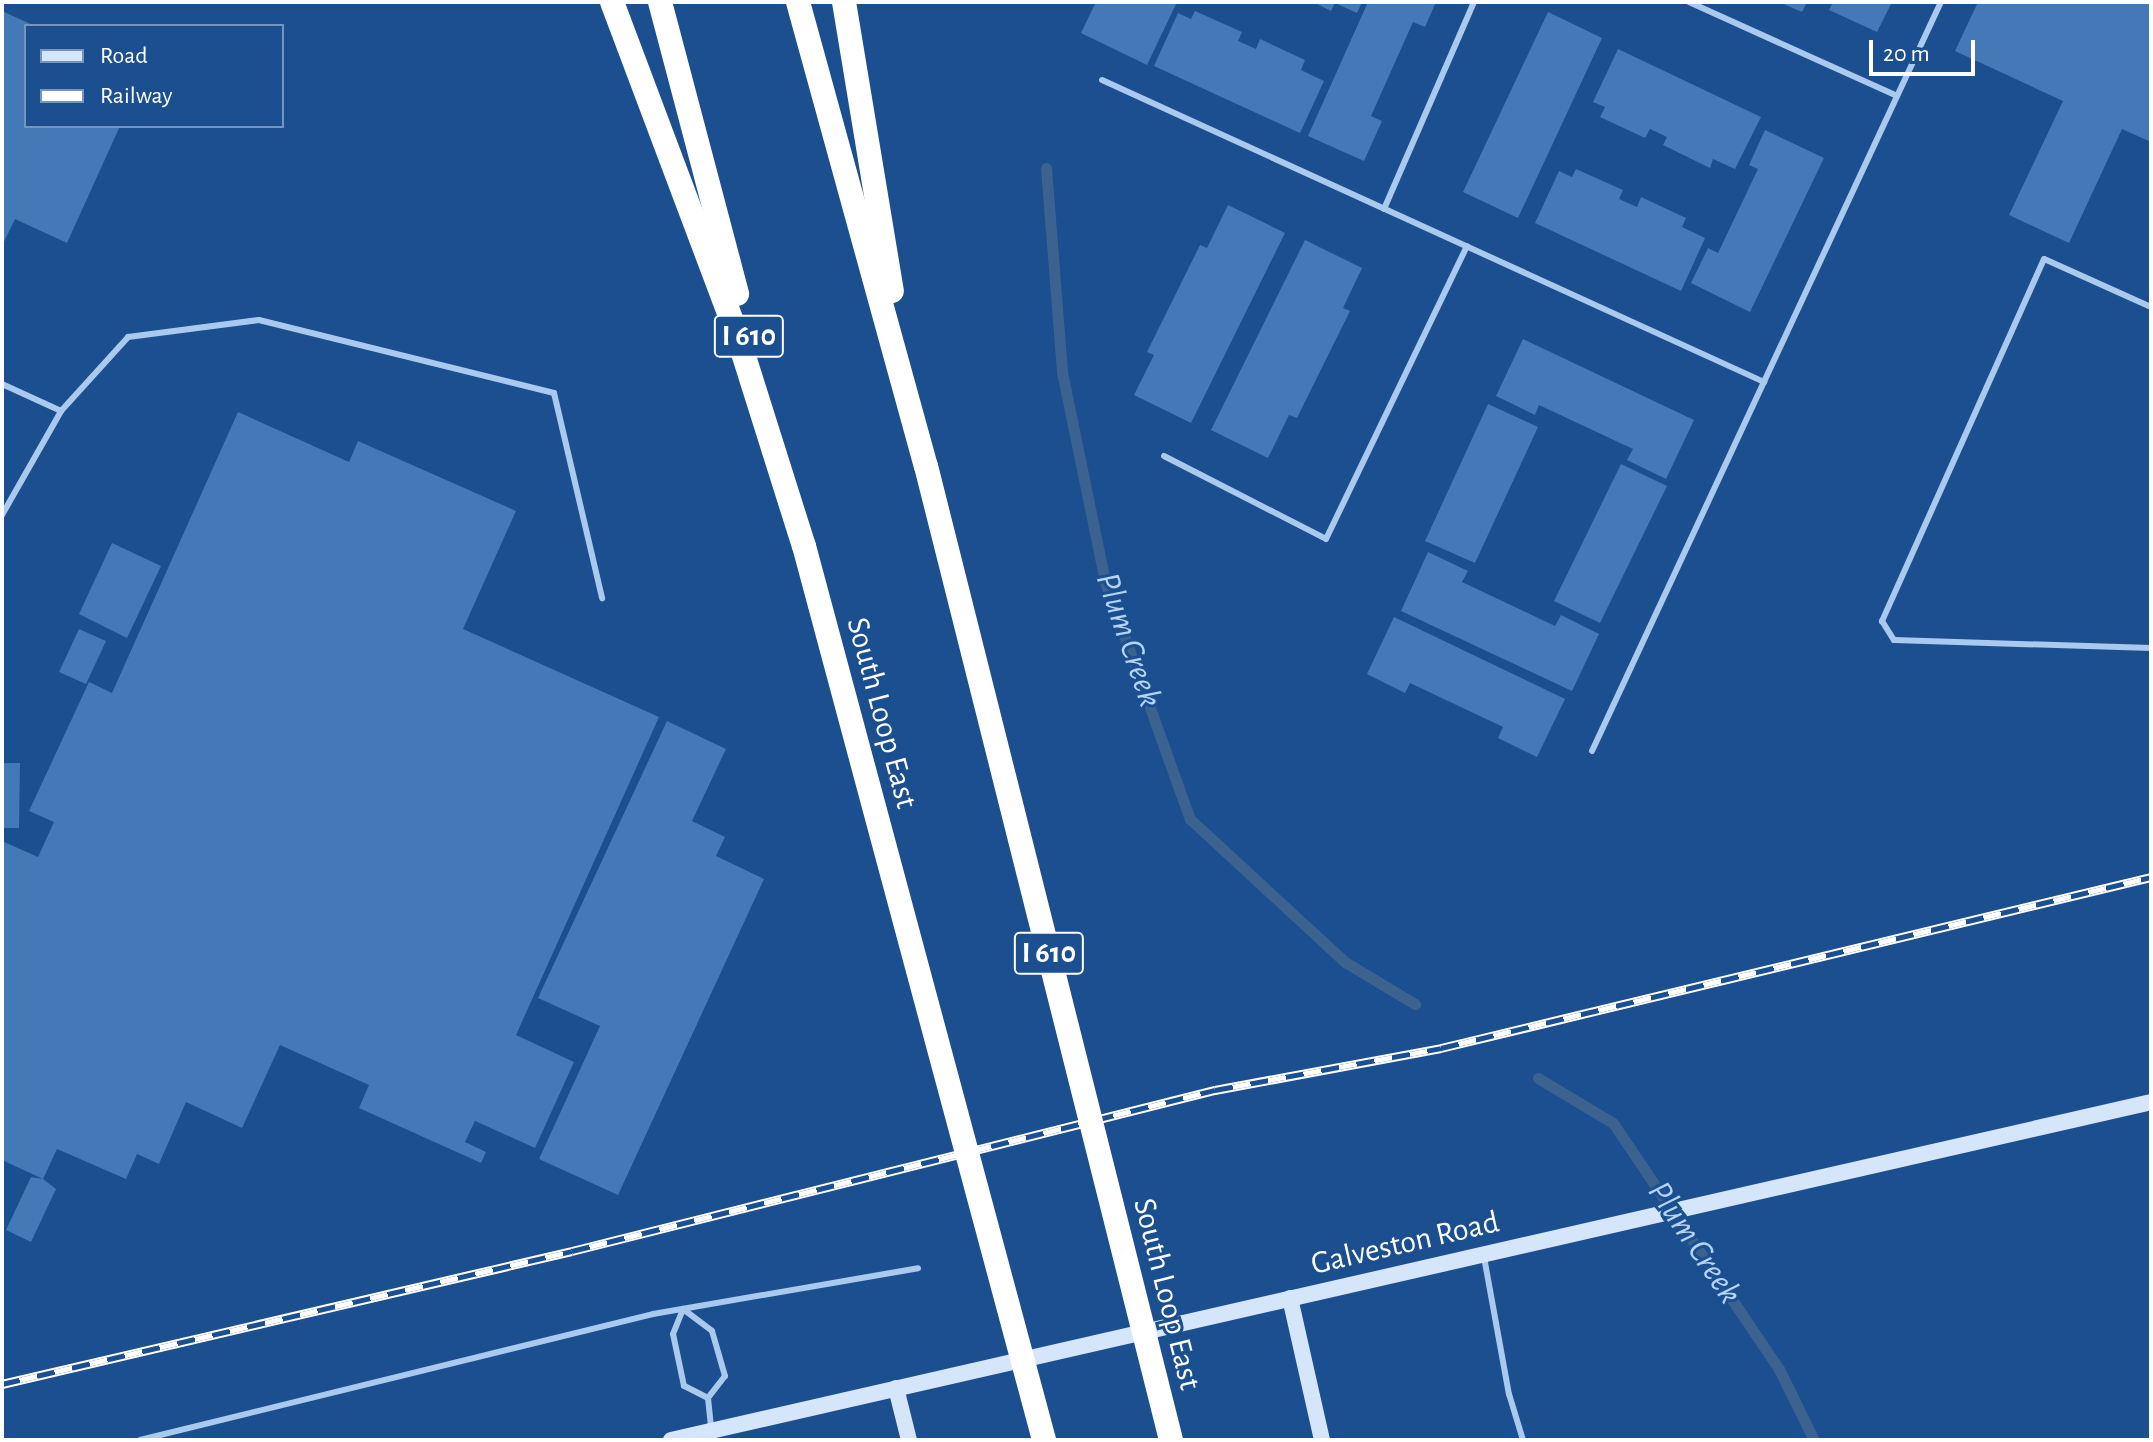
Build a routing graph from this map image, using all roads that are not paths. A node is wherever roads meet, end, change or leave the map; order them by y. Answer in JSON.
{"nodes":[{"id":1,"x":612,"y":2,"type":"edge"},
{"id":2,"x":660,"y":2,"type":"edge"},
{"id":3,"x":798,"y":2,"type":"edge"},
{"id":4,"x":844,"y":2,"type":"edge"},
{"id":5,"x":1474,"y":2,"type":"edge"},
{"id":6,"x":1689,"y":2,"type":"edge"},
{"id":7,"x":1941,"y":2,"type":"edge"},
{"id":8,"x":1102,"y":80,"type":"dead end"},
{"id":9,"x":1897,"y":96,"type":"junction"},
{"id":10,"x":1384,"y":209,"type":"junction"},
{"id":11,"x":1467,"y":246,"type":"junction"},
{"id":12,"x":2151,"y":307,"type":"edge"},
{"id":13,"x":1764,"y":382,"type":"junction"},
{"id":14,"x":2,"y":384,"type":"edge"},
{"id":15,"x":61,"y":411,"type":"junction"},
{"id":16,"x":1164,"y":456,"type":"dead end"},
{"id":17,"x":926,"y":466,"type":"junction"},
{"id":18,"x":2,"y":515,"type":"edge"},
{"id":19,"x":804,"y":546,"type":"junction"},
{"id":20,"x":602,"y":598,"type":"dead end"},
{"id":21,"x":2151,"y":648,"type":"edge"},
{"id":22,"x":1592,"y":751,"type":"dead end"},
{"id":23,"x":2151,"y":1102,"type":"edge"},
{"id":24,"x":1484,"y":1253,"type":"junction"},
{"id":25,"x":918,"y":1268,"type":"dead end"},
{"id":26,"x":1290,"y":1298,"type":"junction"},
{"id":27,"x":683,"y":1309,"type":"junction"},
{"id":28,"x":896,"y":1388,"type":"junction"},
{"id":29,"x":708,"y":1398,"type":"junction"},
{"id":30,"x":712,"y":1431,"type":"junction"},
{"id":31,"x":140,"y":1440,"type":"edge"},
{"id":32,"x":671,"y":1440,"type":"edge"},
{"id":33,"x":909,"y":1440,"type":"edge"},
{"id":34,"x":1044,"y":1440,"type":"edge"},
{"id":35,"x":1171,"y":1440,"type":"edge"},
{"id":36,"x":1322,"y":1440,"type":"edge"},
{"id":37,"x":1523,"y":1440,"type":"edge"}],
"edges":[{"from":1,"to":19,"type":"highway"},
{"from":2,"to":19,"type":"highway","name":"South Loop East","number":"I 610"},
{"from":3,"to":17,"type":"highway","name":"South Loop East","number":"I 610"},
{"from":4,"to":17,"type":"highway"},
{"from":5,"to":10,"type":"lane"},
{"from":6,"to":9,"type":"lane"},
{"from":7,"to":9,"type":"lane"},
{"from":8,"to":10,"type":"lane"},
{"from":9,"to":13,"type":"lane"},
{"from":10,"to":11,"type":"lane"},
{"from":11,"to":13,"type":"lane"},
{"from":11,"to":16,"type":"lane"},
{"from":12,"to":21,"type":"lane"},
{"from":13,"to":22,"type":"lane"},
{"from":14,"to":15,"type":"lane"},
{"from":15,"to":18,"type":"lane"},
{"from":15,"to":20,"type":"lane"},
{"from":17,"to":35,"type":"highway","name":"South Loop East","number":"I 610","bridge":true},
{"from":19,"to":34,"type":"highway","name":"South Loop East","number":"I 610","bridge":true},
{"from":23,"to":24,"type":"main road","name":"Galveston Road"},
{"from":24,"to":26,"type":"main road","name":"Galveston Road"},
{"from":24,"to":37,"type":"lane"},
{"from":25,"to":27,"type":"lane"},
{"from":26,"to":28,"type":"main road","name":"Galveston Road"},
{"from":26,"to":36,"type":"main road"},
{"from":27,"to":29,"type":"lane"},
{"from":27,"to":29,"type":"lane"},
{"from":27,"to":31,"type":"lane"},
{"from":28,"to":30,"type":"main road","name":"Galveston Road"},
{"from":28,"to":33,"type":"main road"},
{"from":29,"to":30,"type":"lane"},
{"from":30,"to":32,"type":"main road","name":"Galveston Road"}]}
